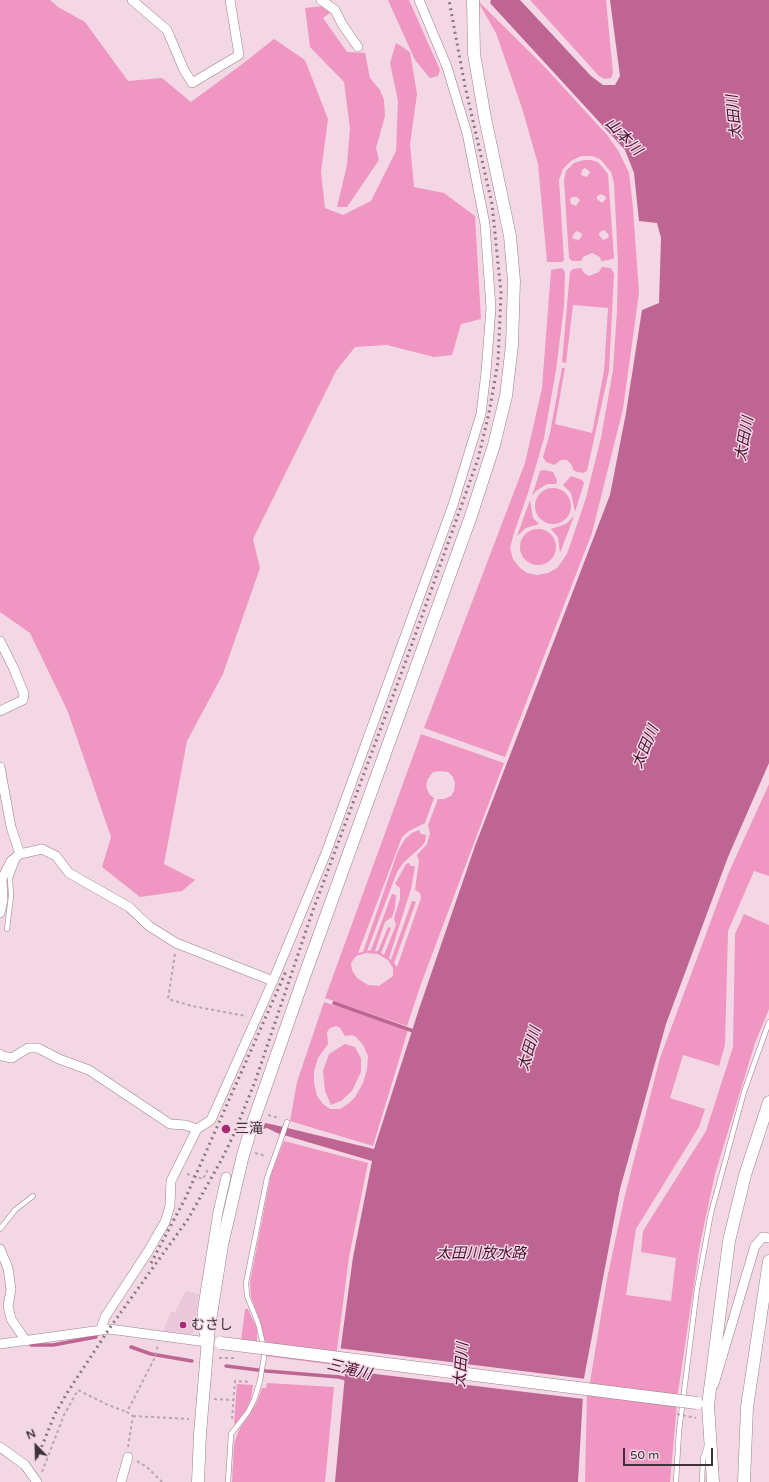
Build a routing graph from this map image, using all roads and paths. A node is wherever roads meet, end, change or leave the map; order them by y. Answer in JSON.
{"nodes":[{"id":1,"x":132,"y":0,"type":"edge"},
{"id":2,"x":230,"y":0,"type":"edge"},
{"id":3,"x":321,"y":0,"type":"edge"},
{"id":4,"x":419,"y":0,"type":"edge"},
{"id":5,"x":474,"y":0,"type":"edge"},
{"id":6,"x":358,"y":47,"type":"dead end"},
{"id":7,"x":0,"y":641,"type":"edge"},
{"id":8,"x":0,"y":711,"type":"edge"},
{"id":9,"x":0,"y":767,"type":"edge"},
{"id":10,"x":20,"y":854,"type":"junction"},
{"id":11,"x":0,"y":913,"type":"edge"},
{"id":12,"x":7,"y":929,"type":"dead end"},
{"id":13,"x":176,"y":943,"type":"junction"},
{"id":14,"x":273,"y":981,"type":"junction"},
{"id":15,"x":257,"y":1018,"type":"junction"},
{"id":16,"x":769,"y":1022,"type":"edge"},
{"id":17,"x":0,"y":1054,"type":"edge"},
{"id":18,"x":769,"y":1102,"type":"edge"},
{"id":19,"x":265,"y":1114,"type":"dead end"},
{"id":20,"x":279,"y":1118,"type":"dead end"},
{"id":21,"x":287,"y":1122,"type":"dead end"},
{"id":22,"x":197,"y":1129,"type":"junction"},
{"id":23,"x":254,"y":1152,"type":"dead end"},
{"id":24,"x":269,"y":1156,"type":"dead end"},
{"id":25,"x":177,"y":1169,"type":"junction"},
{"id":26,"x":208,"y":1169,"type":"dead end"},
{"id":27,"x":226,"y":1177,"type":"dead end"},
{"id":28,"x":33,"y":1196,"type":"dead end"},
{"id":29,"x":0,"y":1229,"type":"edge"},
{"id":30,"x":769,"y":1238,"type":"edge"},
{"id":31,"x":0,"y":1249,"type":"edge"},
{"id":32,"x":769,"y":1261,"type":"edge"},
{"id":33,"x":766,"y":1288,"type":"edge"},
{"id":34,"x":100,"y":1329,"type":"junction"},
{"id":35,"x":26,"y":1341,"type":"junction"},
{"id":36,"x":207,"y":1342,"type":"junction"},
{"id":37,"x":0,"y":1344,"type":"edge"},
{"id":38,"x":156,"y":1353,"type":"dead end"},
{"id":39,"x":260,"y":1382,"type":"junction"},
{"id":40,"x":216,"y":1399,"type":"dead end"},
{"id":41,"x":233,"y":1400,"type":"junction"},
{"id":42,"x":702,"y":1404,"type":"junction"},
{"id":43,"x":127,"y":1412,"type":"junction"},
{"id":44,"x":132,"y":1416,"type":"junction"},
{"id":45,"x":193,"y":1420,"type":"dead end"},
{"id":46,"x":231,"y":1434,"type":"junction"},
{"id":47,"x":709,"y":1436,"type":"junction"},
{"id":48,"x":0,"y":1447,"type":"edge"},
{"id":49,"x":128,"y":1457,"type":"junction"},
{"id":50,"x":37,"y":1482,"type":"edge"},
{"id":51,"x":121,"y":1482,"type":"edge"},
{"id":52,"x":162,"y":1482,"type":"edge"},
{"id":53,"x":198,"y":1482,"type":"edge"},
{"id":54,"x":228,"y":1482,"type":"edge"},
{"id":55,"x":676,"y":1482,"type":"edge"},
{"id":56,"x":702,"y":1482,"type":"edge"},
{"id":57,"x":713,"y":1482,"type":"edge"},
{"id":58,"x":744,"y":1482,"type":"edge"}],
"edges":[{"from":1,"to":2,"type":"street"},
{"from":3,"to":6,"type":"street"},
{"from":4,"to":14,"type":"street"},
{"from":5,"to":36,"type":"street"},
{"from":7,"to":8,"type":"street"},
{"from":9,"to":10,"type":"street"},
{"from":10,"to":11,"type":"street"},
{"from":10,"to":12,"type":"lane"},
{"from":10,"to":13,"type":"street"},
{"from":13,"to":14,"type":"street"},
{"from":13,"to":15,"type":"path"},
{"from":14,"to":15,"type":"street"},
{"from":15,"to":22,"type":"street"},
{"from":16,"to":55,"type":"lane"},
{"from":17,"to":22,"type":"street"},
{"from":18,"to":42,"type":"street"},
{"from":19,"to":20,"type":"path"},
{"from":21,"to":39,"type":"lane"},
{"from":22,"to":25,"type":"street"},
{"from":23,"to":24,"type":"path"},
{"from":25,"to":26,"type":"path"},
{"from":25,"to":34,"type":"street"},
{"from":27,"to":36,"type":"street"},
{"from":28,"to":29,"type":"lane"},
{"from":30,"to":42,"type":"street"},
{"from":31,"to":35,"type":"street"},
{"from":32,"to":33,"type":"street"},
{"from":33,"to":58,"type":"street"},
{"from":34,"to":35,"type":"street"},
{"from":34,"to":36,"type":"street"},
{"from":35,"to":37,"type":"street"},
{"from":36,"to":42,"type":"street","bridge":true},
{"from":36,"to":53,"type":"street"},
{"from":38,"to":43,"type":"path"},
{"from":39,"to":41,"type":"path"},
{"from":39,"to":46,"type":"lane"},
{"from":40,"to":41,"type":"path"},
{"from":41,"to":46,"type":"path"},
{"from":42,"to":47,"type":"street"},
{"from":43,"to":44,"type":"path"},
{"from":43,"to":50,"type":"path"},
{"from":44,"to":45,"type":"path"},
{"from":44,"to":49,"type":"path"},
{"from":46,"to":54,"type":"lane"},
{"from":47,"to":56,"type":"lane"},
{"from":47,"to":57,"type":"street"},
{"from":48,"to":50,"type":"street"},
{"from":49,"to":51,"type":"street"},
{"from":49,"to":52,"type":"path"}]}
